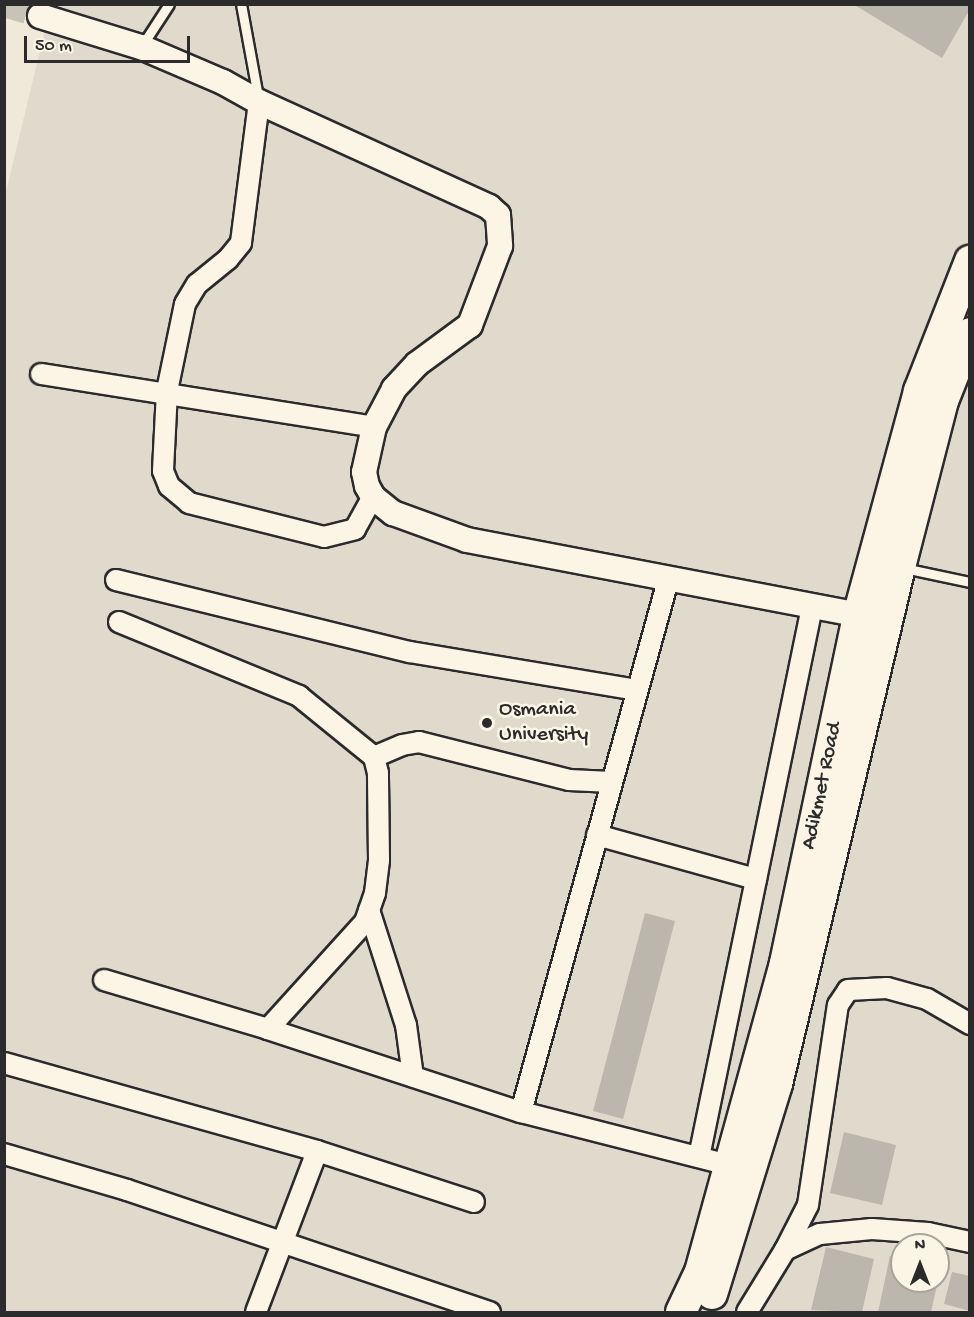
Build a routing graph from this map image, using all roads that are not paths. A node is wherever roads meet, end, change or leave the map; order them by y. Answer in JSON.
{"nodes":[{"id":1,"x":169,"y":4,"type":"edge"},
{"id":2,"x":241,"y":4,"type":"edge"},
{"id":3,"x":40,"y":16,"type":"tunnel mouth"},
{"id":4,"x":141,"y":46,"type":"junction"},
{"id":5,"x":258,"y":102,"type":"junction"},
{"id":6,"x":969,"y":261,"type":"edge"},
{"id":7,"x":969,"y":333,"type":"edge"},
{"id":8,"x":41,"y":374,"type":"dead end"},
{"id":9,"x":167,"y":391,"type":"junction"},
{"id":10,"x":374,"y":427,"type":"junction"},
{"id":11,"x":372,"y":497,"type":"junction"},
{"id":12,"x":900,"y":567,"type":"junction"},
{"id":13,"x":669,"y":577,"type":"junction"},
{"id":14,"x":116,"y":580,"type":"dead end"},
{"id":15,"x":969,"y":582,"type":"edge"},
{"id":16,"x":812,"y":607,"type":"junction"},
{"id":17,"x":858,"y":616,"type":"junction"},
{"id":18,"x":887,"y":620,"type":"junction"},
{"id":19,"x":119,"y":622,"type":"dead end"},
{"id":20,"x":637,"y":690,"type":"junction"},
{"id":21,"x":374,"y":757,"type":"junction"},
{"id":22,"x":612,"y":782,"type":"junction"},
{"id":23,"x":597,"y":835,"type":"junction"},
{"id":24,"x":756,"y":879,"type":"junction"},
{"id":25,"x":369,"y":910,"type":"junction"},
{"id":26,"x":104,"y":980,"type":"dead end"},
{"id":27,"x":969,"y":1024,"type":"edge"},
{"id":28,"x":268,"y":1029,"type":"junction"},
{"id":29,"x":4,"y":1063,"type":"edge"},
{"id":30,"x":413,"y":1077,"type":"junction"},
{"id":31,"x":521,"y":1112,"type":"junction"},
{"id":32,"x":317,"y":1150,"type":"junction"},
{"id":33,"x":4,"y":1154,"type":"edge"},
{"id":34,"x":699,"y":1157,"type":"junction"},
{"id":35,"x":729,"y":1165,"type":"junction"},
{"id":36,"x":474,"y":1202,"type":"dead end"},
{"id":37,"x":284,"y":1242,"type":"junction"},
{"id":38,"x":969,"y":1242,"type":"edge"},
{"id":39,"x":784,"y":1250,"type":"junction"},
{"id":40,"x":256,"y":1312,"type":"edge"},
{"id":41,"x":490,"y":1312,"type":"edge"},
{"id":42,"x":681,"y":1312,"type":"edge"},
{"id":43,"x":704,"y":1312,"type":"edge"},
{"id":44,"x":747,"y":1312,"type":"edge"}],
"edges":[{"from":1,"to":4,"type":"lane"},
{"from":2,"to":5,"type":"lane"},
{"from":3,"to":4,"type":"street"},
{"from":4,"to":5,"type":"street"},
{"from":5,"to":9,"type":"street"},
{"from":5,"to":10,"type":"street"},
{"from":6,"to":17,"type":"main road","name":"Adikmet Road"},
{"from":7,"to":12,"type":"main road","name":"Adikmet Road"},
{"from":8,"to":9,"type":"street"},
{"from":9,"to":10,"type":"street"},
{"from":9,"to":11,"type":"street"},
{"from":10,"to":11,"type":"street"},
{"from":11,"to":13,"type":"street"},
{"from":12,"to":15,"type":"lane"},
{"from":12,"to":18,"type":"main road","name":"Adikmet Road"},
{"from":13,"to":16,"type":"street"},
{"from":13,"to":20,"type":"street"},
{"from":14,"to":20,"type":"street"},
{"from":16,"to":17,"type":"street"},
{"from":16,"to":24,"type":"street"},
{"from":17,"to":18,"type":"street"},
{"from":17,"to":35,"type":"main road","name":"Adikmet Road"},
{"from":18,"to":43,"type":"main road","name":"Adikmet Road"},
{"from":19,"to":21,"type":"street"},
{"from":20,"to":22,"type":"street"},
{"from":21,"to":22,"type":"street"},
{"from":21,"to":25,"type":"street"},
{"from":22,"to":23,"type":"street"},
{"from":23,"to":24,"type":"street"},
{"from":23,"to":31,"type":"street"},
{"from":24,"to":34,"type":"street"},
{"from":25,"to":28,"type":"street"},
{"from":25,"to":30,"type":"street"},
{"from":26,"to":28,"type":"street"},
{"from":27,"to":39,"type":"street"},
{"from":28,"to":30,"type":"street"},
{"from":29,"to":32,"type":"street"},
{"from":30,"to":31,"type":"street"},
{"from":31,"to":34,"type":"street"},
{"from":32,"to":36,"type":"street"},
{"from":32,"to":37,"type":"street"},
{"from":33,"to":37,"type":"street"},
{"from":34,"to":35,"type":"street"},
{"from":35,"to":42,"type":"main road","name":"Adikmet Road"},
{"from":37,"to":40,"type":"street"},
{"from":37,"to":41,"type":"street"},
{"from":38,"to":39,"type":"street"},
{"from":39,"to":44,"type":"street"}]}
